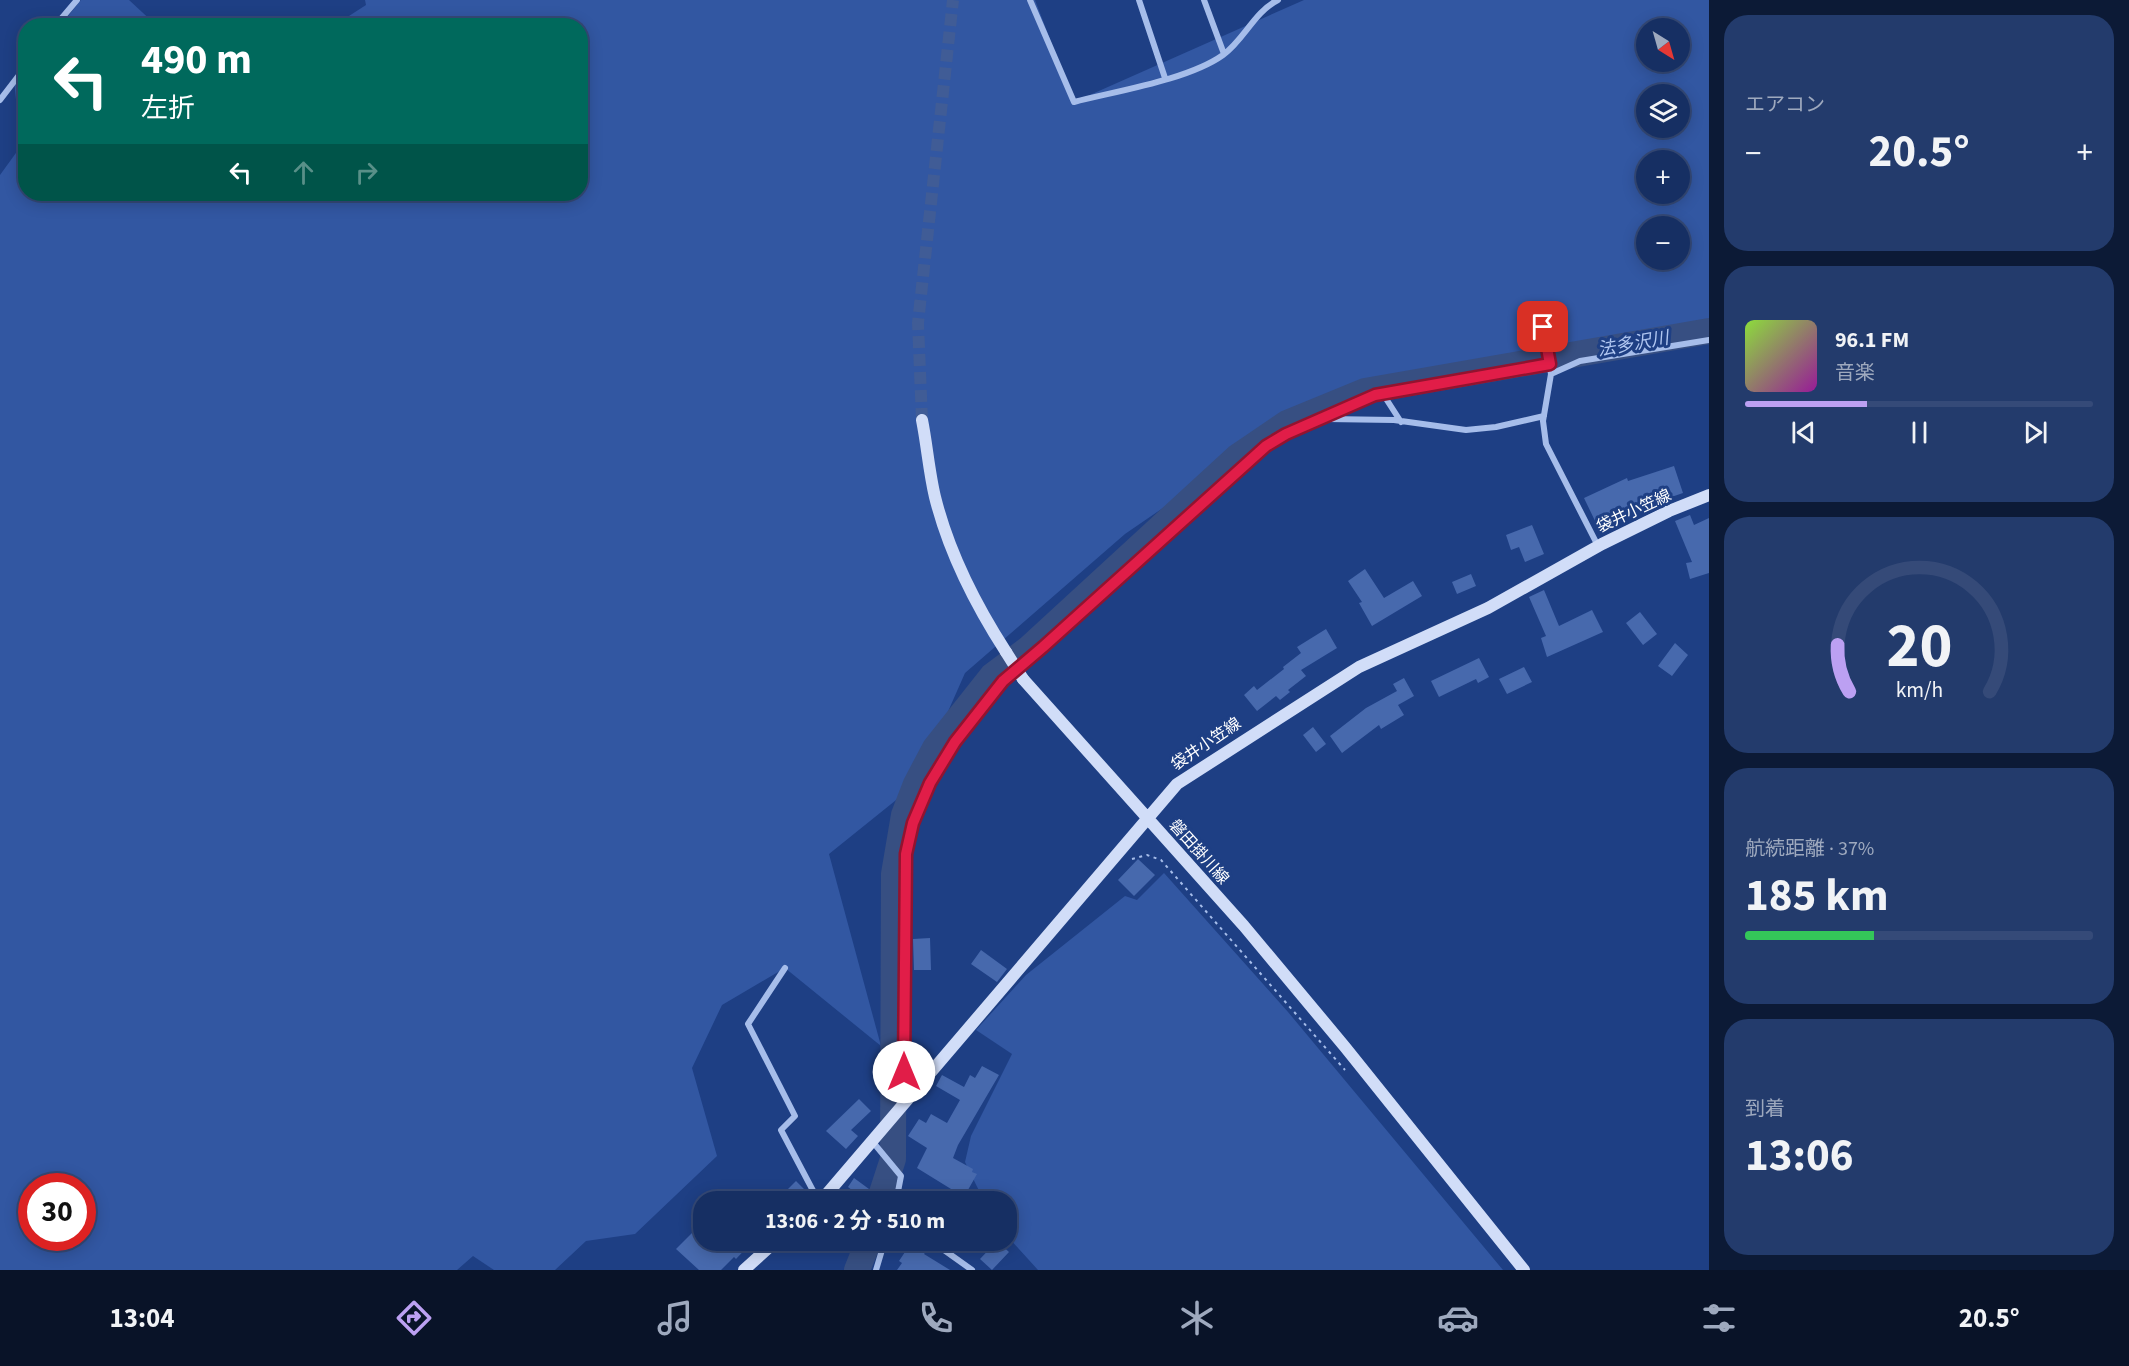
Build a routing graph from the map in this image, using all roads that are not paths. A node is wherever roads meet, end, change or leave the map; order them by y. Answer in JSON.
{"nodes":[{"id":1,"x":77,"y":0,"type":"edge"},
{"id":2,"x":1030,"y":0,"type":"edge"},
{"id":3,"x":1139,"y":0,"type":"edge"},
{"id":4,"x":1204,"y":0,"type":"edge"},
{"id":5,"x":1278,"y":0,"type":"edge"},
{"id":6,"x":1269,"y":2,"type":"edge"},
{"id":7,"x":62,"y":18,"type":"edge"},
{"id":8,"x":1224,"y":54,"type":"junction"},
{"id":9,"x":18,"y":76,"type":"edge"},
{"id":10,"x":1165,"y":78,"type":"junction"},
{"id":11,"x":0,"y":100,"type":"edge"},
{"id":12,"x":1539,"y":309,"type":"dead end"},
{"id":13,"x":1709,"y":340,"type":"edge"},
{"id":14,"x":1550,"y":364,"type":"junction"},
{"id":15,"x":1551,"y":374,"type":"junction"},
{"id":16,"x":1383,"y":394,"type":"junction"},
{"id":17,"x":1544,"y":416,"type":"junction"},
{"id":18,"x":1324,"y":419,"type":"junction"},
{"id":19,"x":922,"y":420,"type":"tunnel mouth"},
{"id":20,"x":1401,"y":422,"type":"junction"},
{"id":21,"x":1709,"y":495,"type":"edge"},
{"id":22,"x":1598,"y":546,"type":"junction"},
{"id":23,"x":1147,"y":819,"type":"junction"},
{"id":24,"x":785,"y":968,"type":"dead end"},
{"id":25,"x":908,"y":1097,"type":"junction"},
{"id":26,"x":872,"y":1141,"type":"junction"},
{"id":27,"x":813,"y":1191,"type":"edge"},
{"id":28,"x":829,"y":1191,"type":"edge"},
{"id":29,"x":898,"y":1191,"type":"edge"},
{"id":30,"x":765,"y":1251,"type":"edge"},
{"id":31,"x":882,"y":1251,"type":"edge"},
{"id":32,"x":945,"y":1251,"type":"edge"},
{"id":33,"x":744,"y":1270,"type":"edge"},
{"id":34,"x":876,"y":1270,"type":"edge"},
{"id":35,"x":972,"y":1270,"type":"edge"},
{"id":36,"x":1524,"y":1270,"type":"edge"}],
"edges":[{"from":1,"to":7,"type":"street"},
{"from":2,"to":10,"type":"street"},
{"from":3,"to":10,"type":"street"},
{"from":4,"to":8,"type":"street"},
{"from":5,"to":6,"type":"street"},
{"from":6,"to":8,"type":"street"},
{"from":8,"to":10,"type":"street"},
{"from":9,"to":11,"type":"street"},
{"from":12,"to":14,"type":"street"},
{"from":13,"to":15,"type":"street"},
{"from":14,"to":15,"type":"street"},
{"from":14,"to":16,"type":"street"},
{"from":15,"to":17,"type":"street"},
{"from":16,"to":18,"type":"street"},
{"from":16,"to":20,"type":"street"},
{"from":17,"to":20,"type":"street"},
{"from":17,"to":22,"type":"street"},
{"from":18,"to":20,"type":"street"},
{"from":18,"to":25,"type":"street"},
{"from":19,"to":23,"type":"main road","name":"磐田掛川線","bridge":true},
{"from":21,"to":22,"type":"main road","name":"袋井小笠線"},
{"from":22,"to":23,"type":"main road","name":"袋井小笠線"},
{"from":23,"to":25,"type":"main road","name":"袋井小笠線"},
{"from":23,"to":36,"type":"main road","name":"磐田掛川線"},
{"from":24,"to":27,"type":"street"},
{"from":25,"to":26,"type":"main road","name":"袋井小笠線"},
{"from":26,"to":28,"type":"main road","name":"袋井小笠線"},
{"from":26,"to":29,"type":"street"},
{"from":30,"to":33,"type":"main road"},
{"from":31,"to":34,"type":"street"},
{"from":32,"to":35,"type":"street"}]}
